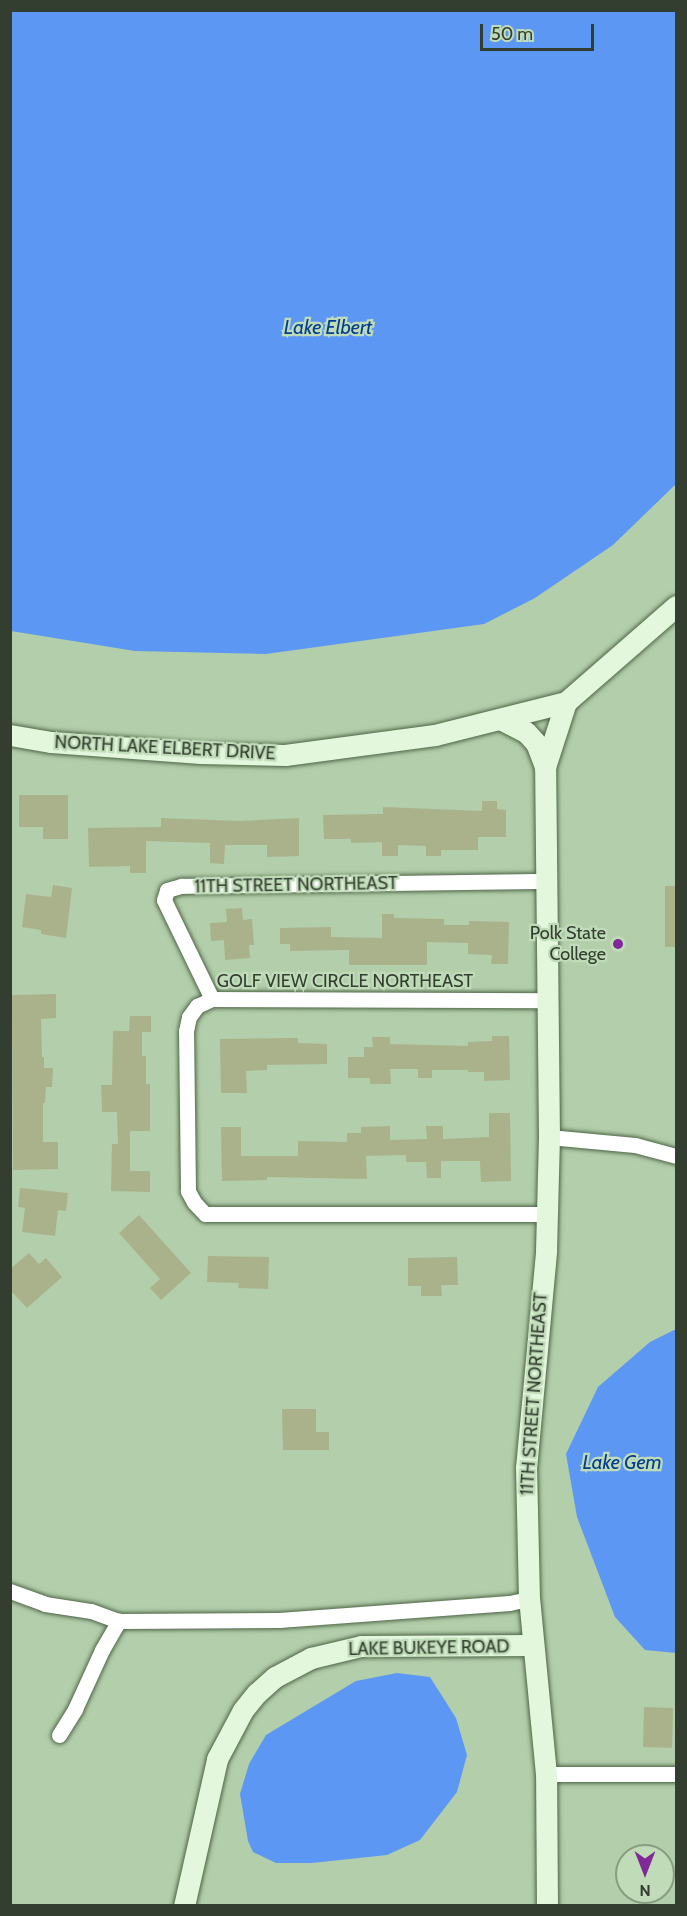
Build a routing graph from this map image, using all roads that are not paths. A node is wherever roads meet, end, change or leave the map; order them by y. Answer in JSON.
{"nodes":[{"id":1,"x":676,"y":606,"type":"edge"},
{"id":2,"x":566,"y":702,"type":"junction"},
{"id":3,"x":500,"y":719,"type":"junction"},
{"id":4,"x":10,"y":735,"type":"edge"},
{"id":5,"x":545,"y":767,"type":"junction"},
{"id":6,"x":547,"y":881,"type":"junction"},
{"id":7,"x":212,"y":999,"type":"junction"},
{"id":8,"x":546,"y":1000,"type":"junction"},
{"id":9,"x":549,"y":1137,"type":"junction"},
{"id":10,"x":676,"y":1156,"type":"edge"},
{"id":11,"x":546,"y":1214,"type":"junction"},
{"id":12,"x":10,"y":1591,"type":"edge"},
{"id":13,"x":529,"y":1599,"type":"junction"},
{"id":14,"x":119,"y":1622,"type":"junction"},
{"id":15,"x":533,"y":1645,"type":"junction"},
{"id":16,"x":59,"y":1735,"type":"dead end"},
{"id":17,"x":546,"y":1774,"type":"junction"},
{"id":18,"x":676,"y":1774,"type":"edge"},
{"id":19,"x":184,"y":1905,"type":"edge"},
{"id":20,"x":547,"y":1905,"type":"edge"}],
"edges":[{"from":1,"to":2,"type":"street"},
{"from":2,"to":3,"type":"street","name":"NORTH LAKE ELBERT DRIVE"},
{"from":2,"to":5,"type":"street","name":"11TH STREET NORTHEAST"},
{"from":3,"to":4,"type":"street","name":"NORTH LAKE ELBERT DRIVE"},
{"from":3,"to":5,"type":"street"},
{"from":5,"to":6,"type":"street","name":"11TH STREET NORTHEAST"},
{"from":6,"to":7,"type":"street","name":"11TH STREET NORTHEAST"},
{"from":6,"to":8,"type":"street","name":"11TH STREET NORTHEAST"},
{"from":7,"to":8,"type":"street","name":"GOLF VIEW CIRCLE NORTHEAST"},
{"from":7,"to":11,"type":"street","name":"GOLF VIEW CIRCLE NORTHEAST"},
{"from":8,"to":9,"type":"street","name":"11TH STREET NORTHEAST"},
{"from":9,"to":10,"type":"street"},
{"from":9,"to":11,"type":"street","name":"11TH STREET NORTHEAST"},
{"from":11,"to":13,"type":"street","name":"11TH STREET NORTHEAST"},
{"from":12,"to":14,"type":"street"},
{"from":13,"to":14,"type":"street"},
{"from":13,"to":15,"type":"street","name":"11TH STREET NORTHEAST"},
{"from":14,"to":16,"type":"street"},
{"from":15,"to":17,"type":"street","name":"11TH STREET NORTHEAST"},
{"from":15,"to":19,"type":"street","name":"LAKE BUKEYE ROAD"},
{"from":17,"to":18,"type":"street"},
{"from":17,"to":20,"type":"street","name":"11TH STREET NORTHEAST"}]}
